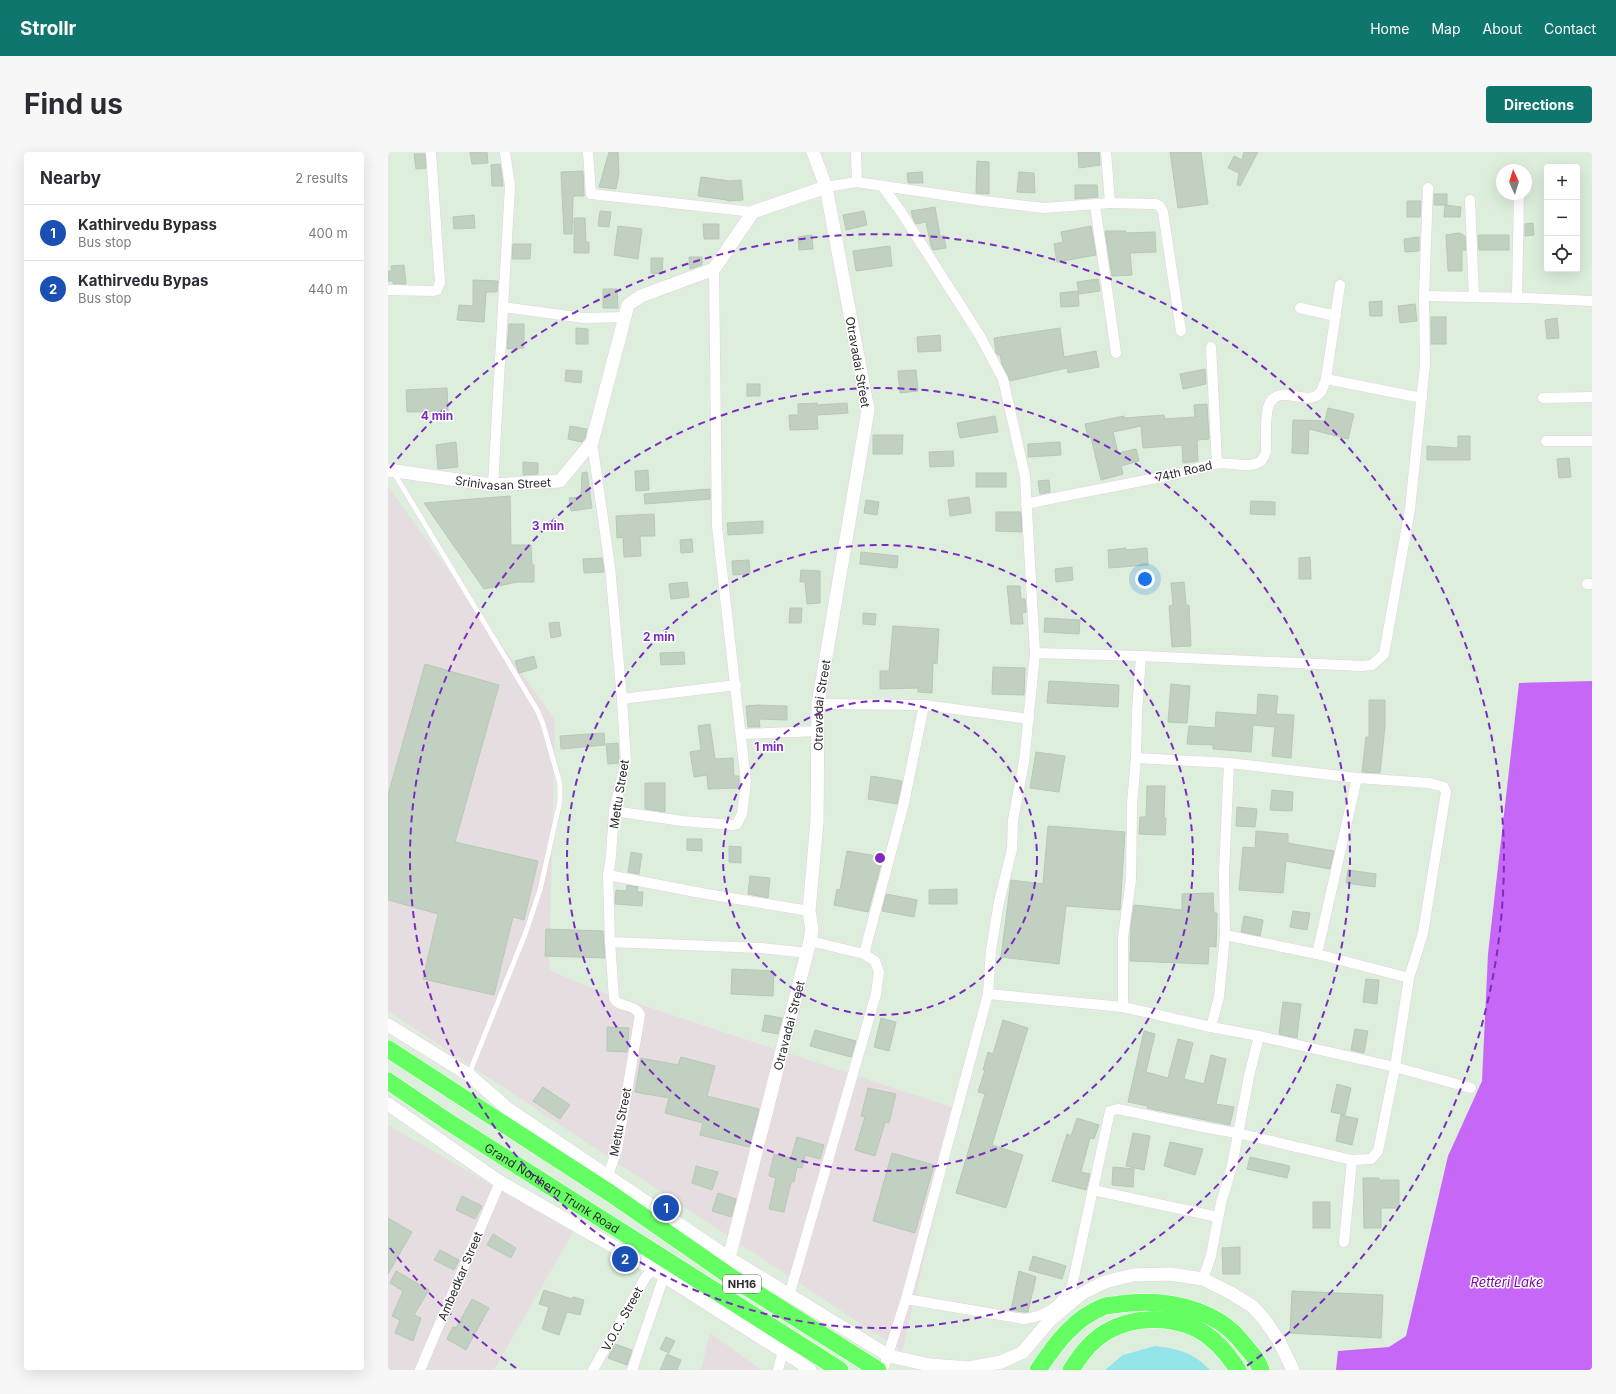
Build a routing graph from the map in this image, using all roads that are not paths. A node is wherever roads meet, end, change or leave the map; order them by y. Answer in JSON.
{"nodes":[{"id":1,"x":431,"y":152,"type":"edge"},
{"id":2,"x":505,"y":152,"type":"edge"},
{"id":3,"x":588,"y":152,"type":"edge"},
{"id":4,"x":813,"y":152,"type":"edge"},
{"id":5,"x":856,"y":152,"type":"edge"},
{"id":6,"x":1106,"y":152,"type":"edge"},
{"id":7,"x":857,"y":182,"type":"junction"},
{"id":8,"x":826,"y":187,"type":"junction"},
{"id":9,"x":883,"y":187,"type":"junction"},
{"id":10,"x":1428,"y":188,"type":"dead end"},
{"id":11,"x":1470,"y":200,"type":"dead end"},
{"id":12,"x":1519,"y":200,"type":"edge"},
{"id":13,"x":1110,"y":203,"type":"junction"},
{"id":14,"x":1095,"y":205,"type":"junction"},
{"id":15,"x":753,"y":212,"type":"junction"},
{"id":16,"x":714,"y":269,"type":"junction"},
{"id":17,"x":1340,"y":285,"type":"dead end"},
{"id":18,"x":388,"y":290,"type":"edge"},
{"id":19,"x":1424,"y":296,"type":"junction"},
{"id":20,"x":1474,"y":297,"type":"junction"},
{"id":21,"x":1521,"y":297,"type":"junction"},
{"id":22,"x":1592,"y":301,"type":"edge"},
{"id":23,"x":503,"y":307,"type":"junction"},
{"id":24,"x":1300,"y":308,"type":"dead end"},
{"id":25,"x":1336,"y":316,"type":"junction"},
{"id":26,"x":626,"y":317,"type":"junction"},
{"id":27,"x":1181,"y":331,"type":"dead end"},
{"id":28,"x":1211,"y":347,"type":"dead end"},
{"id":29,"x":1116,"y":353,"type":"dead end"},
{"id":30,"x":1326,"y":379,"type":"junction"},
{"id":31,"x":1592,"y":397,"type":"edge"},
{"id":32,"x":1422,"y":398,"type":"junction"},
{"id":33,"x":1543,"y":398,"type":"dead end"},
{"id":34,"x":1546,"y":441,"type":"dead end"},
{"id":35,"x":1592,"y":441,"type":"edge"},
{"id":36,"x":592,"y":442,"type":"junction"},
{"id":37,"x":1217,"y":463,"type":"junction"},
{"id":38,"x":391,"y":471,"type":"edge"},
{"id":39,"x":493,"y":485,"type":"junction"},
{"id":40,"x":1026,"y":504,"type":"junction"},
{"id":41,"x":1035,"y":653,"type":"junction"},
{"id":42,"x":1141,"y":656,"type":"junction"},
{"id":43,"x":736,"y":685,"type":"junction"},
{"id":44,"x":622,"y":699,"type":"junction"},
{"id":45,"x":818,"y":704,"type":"junction"},
{"id":46,"x":924,"y":705,"type":"junction"},
{"id":47,"x":1029,"y":719,"type":"junction"},
{"id":48,"x":818,"y":732,"type":"junction"},
{"id":49,"x":742,"y":734,"type":"junction"},
{"id":50,"x":1136,"y":758,"type":"junction"},
{"id":51,"x":1229,"y":764,"type":"junction"},
{"id":52,"x":1357,"y":778,"type":"junction"},
{"id":53,"x":614,"y":811,"type":"junction"},
{"id":54,"x":608,"y":875,"type":"junction"},
{"id":55,"x":810,"y":911,"type":"junction"},
{"id":56,"x":1225,"y":935,"type":"junction"},
{"id":57,"x":610,"y":942,"type":"junction"},
{"id":58,"x":809,"y":947,"type":"junction"},
{"id":59,"x":864,"y":954,"type":"junction"},
{"id":60,"x":1317,"y":954,"type":"junction"},
{"id":61,"x":1409,"y":978,"type":"junction"},
{"id":62,"x":988,"y":994,"type":"junction"},
{"id":63,"x":1123,"y":1007,"type":"junction"},
{"id":64,"x":388,"y":1025,"type":"edge"},
{"id":65,"x":1211,"y":1027,"type":"junction"},
{"id":66,"x":1259,"y":1036,"type":"junction"},
{"id":67,"x":388,"y":1048,"type":"edge"},
{"id":68,"x":1395,"y":1068,"type":"junction"},
{"id":69,"x":469,"y":1075,"type":"junction"},
{"id":70,"x":388,"y":1080,"type":"edge"},
{"id":71,"x":1471,"y":1088,"type":"dead end"},
{"id":72,"x":388,"y":1104,"type":"edge"},
{"id":73,"x":1238,"y":1133,"type":"junction"},
{"id":74,"x":1352,"y":1160,"type":"junction"},
{"id":75,"x":608,"y":1175,"type":"junction"},
{"id":76,"x":500,"y":1182,"type":"junction"},
{"id":77,"x":1093,"y":1190,"type":"junction"},
{"id":78,"x":1218,"y":1217,"type":"junction"},
{"id":79,"x":1344,"y":1242,"type":"dead end"},
{"id":80,"x":729,"y":1258,"type":"junction"},
{"id":81,"x":653,"y":1269,"type":"junction"},
{"id":82,"x":664,"y":1276,"type":"junction"},
{"id":83,"x":1203,"y":1279,"type":"junction"},
{"id":84,"x":789,"y":1296,"type":"junction"},
{"id":85,"x":906,"y":1299,"type":"junction"},
{"id":86,"x":783,"y":1351,"type":"junction"},
{"id":87,"x":889,"y":1356,"type":"junction"},
{"id":88,"x":800,"y":1366,"type":"edge"},
{"id":89,"x":420,"y":1370,"type":"edge"},
{"id":90,"x":593,"y":1370,"type":"edge"},
{"id":91,"x":632,"y":1370,"type":"edge"},
{"id":92,"x":778,"y":1370,"type":"edge"},
{"id":93,"x":810,"y":1370,"type":"edge"},
{"id":94,"x":840,"y":1370,"type":"edge"},
{"id":95,"x":878,"y":1370,"type":"edge"},
{"id":96,"x":884,"y":1370,"type":"edge"},
{"id":97,"x":1038,"y":1370,"type":"edge"},
{"id":98,"x":1071,"y":1370,"type":"edge"},
{"id":99,"x":1238,"y":1370,"type":"edge"},
{"id":100,"x":1261,"y":1370,"type":"edge"},
{"id":101,"x":1293,"y":1370,"type":"edge"}],
"edges":[{"from":1,"to":18,"type":"street"},
{"from":2,"to":23,"type":"street"},
{"from":3,"to":15,"type":"street"},
{"from":4,"to":8,"type":"street","name":"Otravadai Street"},
{"from":5,"to":7,"type":"street"},
{"from":6,"to":13,"type":"street"},
{"from":7,"to":8,"type":"street"},
{"from":7,"to":9,"type":"street"},
{"from":8,"to":15,"type":"street"},
{"from":8,"to":45,"type":"street","name":"Otravadai Street"},
{"from":9,"to":14,"type":"street"},
{"from":9,"to":40,"type":"street"},
{"from":10,"to":19,"type":"street"},
{"from":11,"to":20,"type":"street"},
{"from":12,"to":21,"type":"street"},
{"from":13,"to":14,"type":"street"},
{"from":13,"to":27,"type":"street"},
{"from":14,"to":29,"type":"street"},
{"from":15,"to":16,"type":"street"},
{"from":16,"to":26,"type":"street","name":"Srinivasan Street"},
{"from":16,"to":43,"type":"street"},
{"from":17,"to":25,"type":"street","name":"74th Road"},
{"from":19,"to":20,"type":"street"},
{"from":19,"to":32,"type":"street"},
{"from":20,"to":21,"type":"street"},
{"from":21,"to":22,"type":"street"},
{"from":23,"to":26,"type":"street"},
{"from":23,"to":39,"type":"street"},
{"from":24,"to":25,"type":"street"},
{"from":25,"to":30,"type":"street","name":"74th Road"},
{"from":26,"to":36,"type":"street","name":"Srinivasan Street"},
{"from":28,"to":37,"type":"street"},
{"from":30,"to":32,"type":"street"},
{"from":30,"to":37,"type":"street","name":"74th Road"},
{"from":31,"to":33,"type":"street"},
{"from":32,"to":42,"type":"street"},
{"from":34,"to":35,"type":"street"},
{"from":36,"to":39,"type":"street","name":"Srinivasan Street"},
{"from":36,"to":44,"type":"street","name":"Mettu Street"},
{"from":37,"to":40,"type":"street","name":"74th Road"},
{"from":38,"to":39,"type":"street","name":"Srinivasan Street"},
{"from":38,"to":69,"type":"lane"},
{"from":40,"to":41,"type":"street"},
{"from":41,"to":42,"type":"street"},
{"from":41,"to":47,"type":"street"},
{"from":42,"to":50,"type":"street"},
{"from":43,"to":44,"type":"street"},
{"from":43,"to":49,"type":"street"},
{"from":44,"to":53,"type":"street","name":"Mettu Street"},
{"from":45,"to":46,"type":"street"},
{"from":45,"to":48,"type":"street","name":"Otravadai Street"},
{"from":46,"to":47,"type":"street"},
{"from":46,"to":59,"type":"street"},
{"from":47,"to":62,"type":"street"},
{"from":48,"to":49,"type":"street"},
{"from":48,"to":55,"type":"street","name":"Otravadai Street"},
{"from":49,"to":53,"type":"street"},
{"from":50,"to":51,"type":"street"},
{"from":50,"to":63,"type":"street"},
{"from":51,"to":52,"type":"street"},
{"from":51,"to":56,"type":"street"},
{"from":52,"to":60,"type":"street"},
{"from":52,"to":61,"type":"street"},
{"from":53,"to":54,"type":"street","name":"Mettu Street"},
{"from":54,"to":55,"type":"street"},
{"from":54,"to":57,"type":"street","name":"Mettu Street"},
{"from":55,"to":58,"type":"street","name":"Otravadai Street"},
{"from":56,"to":60,"type":"street"},
{"from":56,"to":65,"type":"street"},
{"from":57,"to":58,"type":"street"},
{"from":57,"to":75,"type":"street","name":"Mettu Street"},
{"from":58,"to":59,"type":"street"},
{"from":58,"to":80,"type":"street","name":"Otravadai Street"},
{"from":59,"to":84,"type":"street"},
{"from":60,"to":61,"type":"street"},
{"from":61,"to":68,"type":"street"},
{"from":62,"to":63,"type":"street"},
{"from":62,"to":85,"type":"street"},
{"from":63,"to":65,"type":"street"},
{"from":64,"to":69,"type":"street"},
{"from":65,"to":66,"type":"street"},
{"from":66,"to":68,"type":"street"},
{"from":66,"to":73,"type":"street"},
{"from":67,"to":95,"type":"highway","number":"NH16"},
{"from":68,"to":71,"type":"street"},
{"from":68,"to":74,"type":"street"},
{"from":69,"to":75,"type":"street"},
{"from":70,"to":94,"type":"highway","name":"Grand Northern Trunk Road","number":"NH16"},
{"from":72,"to":76,"type":"street"},
{"from":73,"to":74,"type":"street"},
{"from":73,"to":77,"type":"street"},
{"from":73,"to":78,"type":"street"},
{"from":74,"to":79,"type":"street"},
{"from":75,"to":80,"type":"street"},
{"from":76,"to":81,"type":"street"},
{"from":76,"to":89,"type":"street","name":"Ambedkar Street"},
{"from":77,"to":78,"type":"street"},
{"from":77,"to":85,"type":"street"},
{"from":78,"to":83,"type":"street"},
{"from":80,"to":84,"type":"street"},
{"from":81,"to":82,"type":"street"},
{"from":81,"to":90,"type":"street","name":"V.O.C. Street"},
{"from":82,"to":86,"type":"street"},
{"from":82,"to":91,"type":"street"},
{"from":83,"to":87,"type":"street"},
{"from":83,"to":101,"type":"street"},
{"from":84,"to":87,"type":"street"},
{"from":85,"to":87,"type":"street"},
{"from":86,"to":88,"type":"street"},
{"from":86,"to":92,"type":"street"},
{"from":87,"to":96,"type":"street"},
{"from":88,"to":93,"type":"street"},
{"from":97,"to":100,"type":"highway"},
{"from":98,"to":99,"type":"highway"}]}
